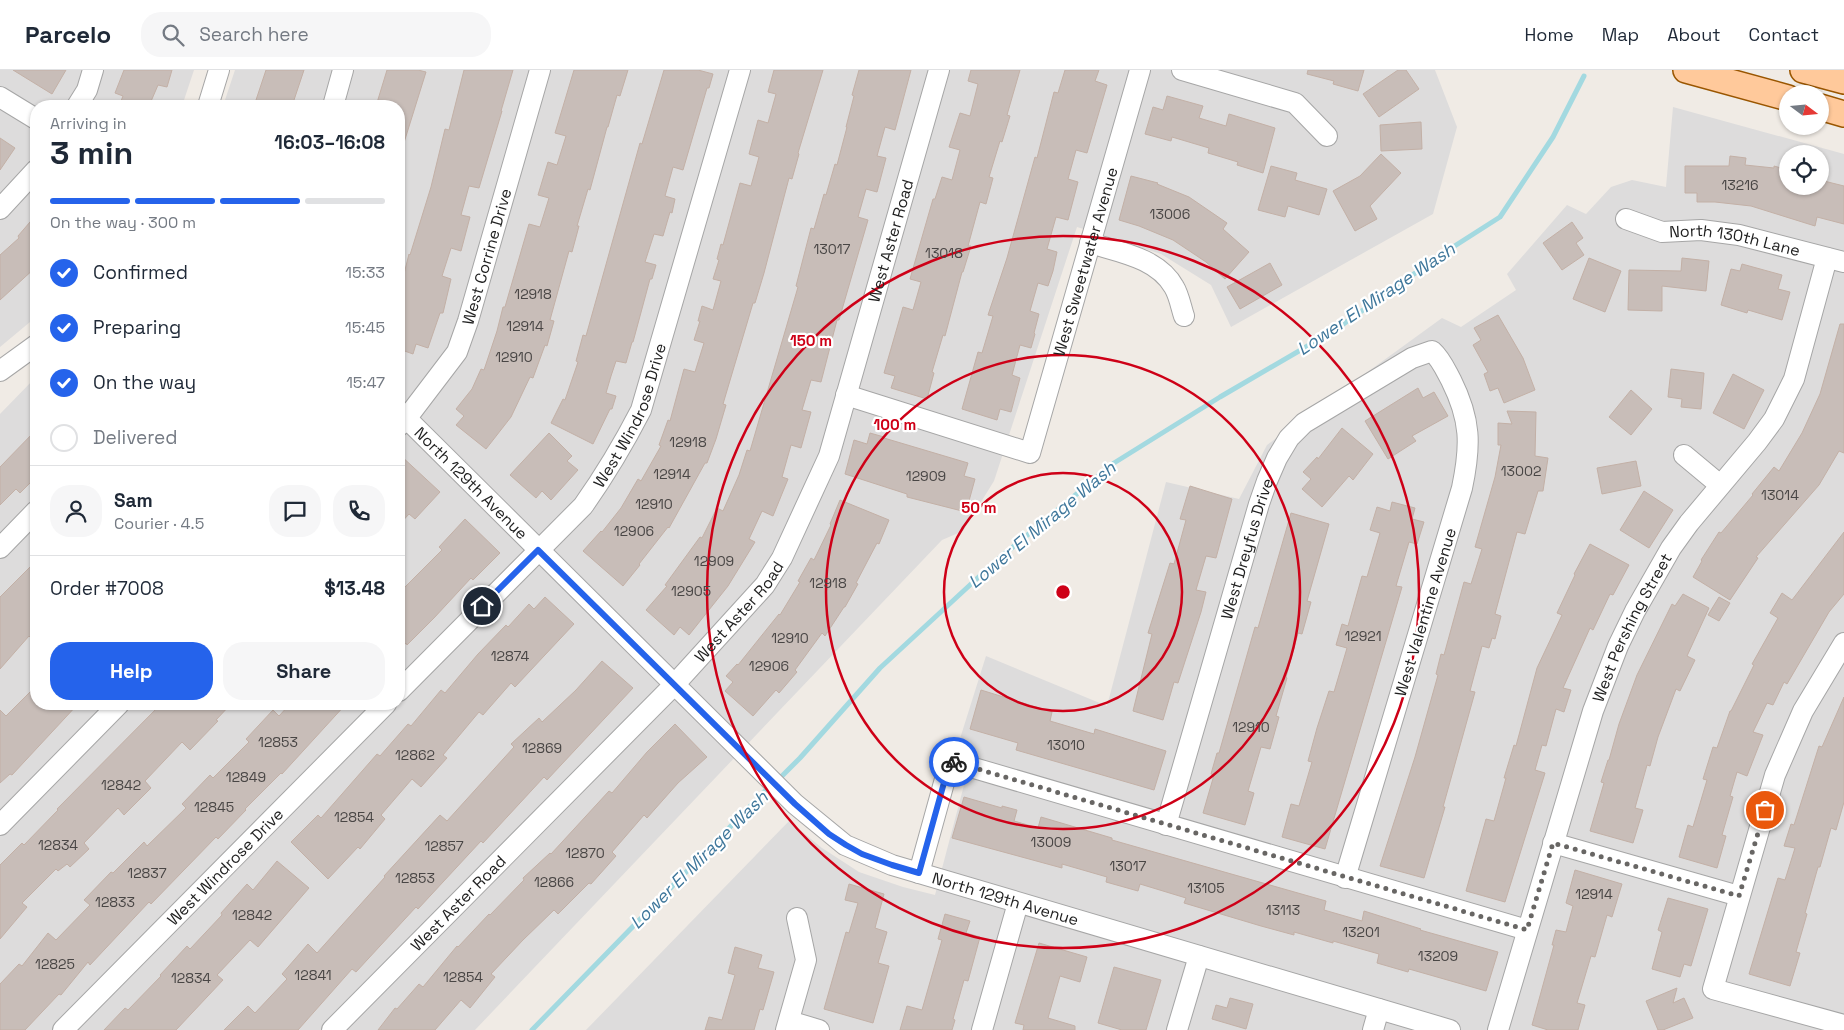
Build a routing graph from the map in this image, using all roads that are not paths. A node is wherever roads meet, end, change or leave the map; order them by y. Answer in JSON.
{"nodes":[{"id":1,"x":93,"y":70,"type":"edge"},
{"id":2,"x":220,"y":70,"type":"edge"},
{"id":3,"x":344,"y":70,"type":"edge"},
{"id":4,"x":540,"y":70,"type":"edge"},
{"id":5,"x":740,"y":70,"type":"edge"},
{"id":6,"x":939,"y":70,"type":"edge"},
{"id":7,"x":1140,"y":70,"type":"edge"},
{"id":8,"x":1182,"y":70,"type":"edge"},
{"id":9,"x":1686,"y":70,"type":"edge"},
{"id":10,"x":1803,"y":70,"type":"edge"},
{"id":11,"x":1844,"y":82,"type":"edge"},
{"id":12,"x":0,"y":96,"type":"edge"},
{"id":13,"x":1779,"y":96,"type":"edge"},
{"id":14,"x":80,"y":100,"type":"edge"},
{"id":15,"x":210,"y":100,"type":"edge"},
{"id":16,"x":335,"y":100,"type":"edge"},
{"id":17,"x":1829,"y":110,"type":"edge"},
{"id":18,"x":1844,"y":114,"type":"edge"},
{"id":19,"x":30,"y":115,"type":"edge"},
{"id":20,"x":1327,"y":136,"type":"dead end"},
{"id":21,"x":30,"y":176,"type":"edge"},
{"id":22,"x":0,"y":209,"type":"edge"},
{"id":23,"x":1626,"y":219,"type":"dead end"},
{"id":24,"x":1090,"y":243,"type":"junction"},
{"id":25,"x":1836,"y":260,"type":"edge"},
{"id":26,"x":1184,"y":316,"type":"dead end"},
{"id":27,"x":30,"y":349,"type":"edge"},
{"id":28,"x":1432,"y":351,"type":"joint"},
{"id":29,"x":0,"y":371,"type":"edge"},
{"id":30,"x":846,"y":395,"type":"junction"},
{"id":31,"x":405,"y":413,"type":"edge"},
{"id":32,"x":405,"y":422,"type":"edge"},
{"id":33,"x":1684,"y":455,"type":"dead end"},
{"id":34,"x":1720,"y":485,"type":"junction"},
{"id":35,"x":30,"y":517,"type":"edge"},
{"id":36,"x":0,"y":548,"type":"edge"},
{"id":37,"x":538,"y":550,"type":"junction"},
{"id":38,"x":1844,"y":643,"type":"edge"},
{"id":39,"x":405,"y":684,"type":"edge"},
{"id":40,"x":674,"y":685,"type":"junction"},
{"id":41,"x":113,"y":710,"type":"edge"},
{"id":42,"x":380,"y":710,"type":"edge"},
{"id":43,"x":0,"y":825,"type":"edge"},
{"id":44,"x":1166,"y":825,"type":"junction"},
{"id":45,"x":1553,"y":843,"type":"junction"},
{"id":46,"x":919,"y":873,"type":"junction"},
{"id":47,"x":1345,"y":878,"type":"junction"},
{"id":48,"x":1739,"y":896,"type":"junction"},
{"id":49,"x":1018,"y":903,"type":"junction"},
{"id":50,"x":797,"y":918,"type":"dead end"},
{"id":51,"x":1527,"y":930,"type":"junction"},
{"id":52,"x":1199,"y":956,"type":"junction"},
{"id":53,"x":1379,"y":1009,"type":"junction"},
{"id":54,"x":787,"y":1026,"type":"edge"},
{"id":55,"x":1844,"y":1026,"type":"edge"},
{"id":56,"x":63,"y":1030,"type":"edge"},
{"id":57,"x":332,"y":1030,"type":"edge"},
{"id":58,"x":819,"y":1030,"type":"edge"},
{"id":59,"x":982,"y":1030,"type":"edge"},
{"id":60,"x":1177,"y":1030,"type":"edge"},
{"id":61,"x":1373,"y":1030,"type":"edge"},
{"id":62,"x":1450,"y":1030,"type":"edge"},
{"id":63,"x":1498,"y":1030,"type":"edge"}],
"edges":[{"from":1,"to":14,"type":"street"},
{"from":2,"to":15,"type":"street"},
{"from":3,"to":16,"type":"street"},
{"from":4,"to":31,"type":"street","name":"West Corrine Drive"},
{"from":5,"to":37,"type":"street","name":"West Windrose Drive"},
{"from":6,"to":30,"type":"street","name":"West Aster Road"},
{"from":7,"to":24,"type":"street","name":"West Sweetwater Avenue"},
{"from":8,"to":20,"type":"street"},
{"from":9,"to":13,"type":"main road"},
{"from":10,"to":11,"type":"main road"},
{"from":12,"to":19,"type":"street"},
{"from":17,"to":18,"type":"main road"},
{"from":21,"to":22,"type":"street"},
{"from":23,"to":25,"type":"street","name":"North 130th Lane"},
{"from":24,"to":26,"type":"street"},
{"from":24,"to":30,"type":"street","name":"West Sweetwater Avenue"},
{"from":25,"to":34,"type":"street","name":"West Pershing Street"},
{"from":27,"to":29,"type":"street"},
{"from":28,"to":44,"type":"street","name":"West Dreyfus Drive"},
{"from":28,"to":47,"type":"street","name":"West Valentine Avenue"},
{"from":30,"to":40,"type":"street","name":"West Aster Road"},
{"from":32,"to":37,"type":"street","name":"North 129th Avenue"},
{"from":33,"to":34,"type":"street"},
{"from":34,"to":45,"type":"street","name":"West Pershing Street"},
{"from":35,"to":36,"type":"street"},
{"from":37,"to":39,"type":"street","name":"West Windrose Drive"},
{"from":37,"to":40,"type":"street","name":"North 129th Avenue"},
{"from":38,"to":48,"type":"street"},
{"from":40,"to":46,"type":"street","name":"North 129th Avenue"},
{"from":40,"to":57,"type":"street","name":"West Aster Road"},
{"from":41,"to":43,"type":"street"},
{"from":42,"to":56,"type":"street","name":"West Windrose Drive"},
{"from":44,"to":46,"type":"street"},
{"from":44,"to":47,"type":"street"},
{"from":45,"to":48,"type":"street"},
{"from":45,"to":51,"type":"street","name":"West Pershing Street"},
{"from":46,"to":49,"type":"street","name":"North 129th Avenue"},
{"from":47,"to":51,"type":"street"},
{"from":48,"to":55,"type":"street"},
{"from":49,"to":52,"type":"street","name":"North 129th Avenue"},
{"from":49,"to":59,"type":"street"},
{"from":50,"to":54,"type":"street"},
{"from":51,"to":63,"type":"street","name":"West Pershing Street"},
{"from":52,"to":53,"type":"street","name":"North 129th Avenue"},
{"from":52,"to":60,"type":"street"},
{"from":53,"to":61,"type":"street"},
{"from":53,"to":62,"type":"street","name":"North 129th Avenue"},
{"from":54,"to":58,"type":"street"}]}
